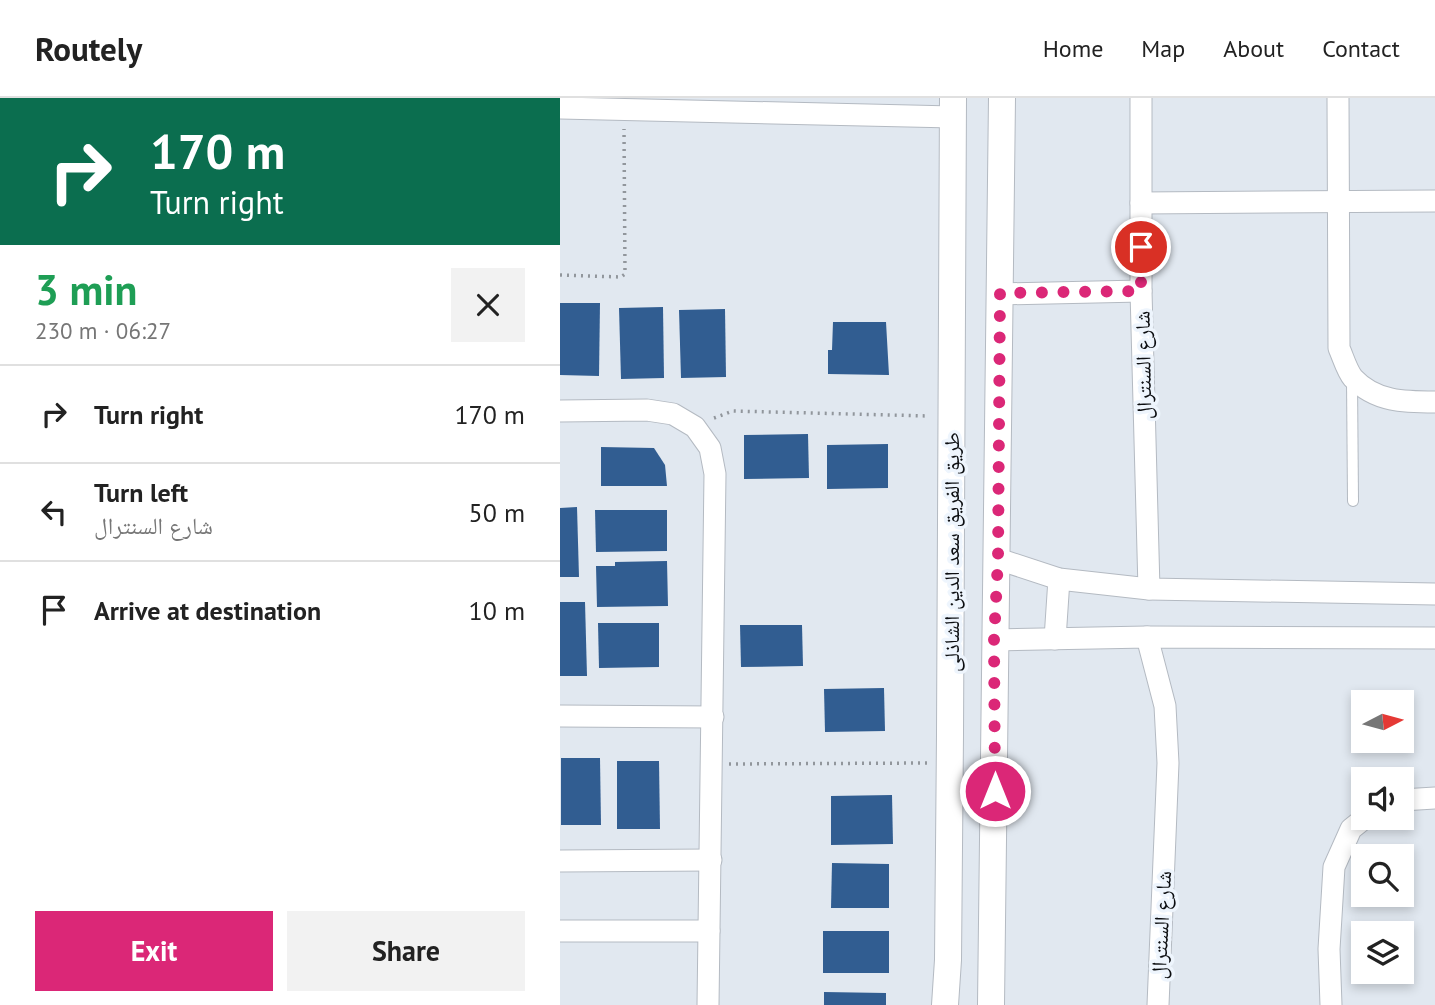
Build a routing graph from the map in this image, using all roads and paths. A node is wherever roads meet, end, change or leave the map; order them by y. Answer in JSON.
{"nodes":[{"id":1,"x":1002,"y":98,"type":"edge"},
{"id":2,"x":1141,"y":98,"type":"edge"},
{"id":3,"x":1338,"y":98,"type":"edge"},
{"id":4,"x":560,"y":108,"type":"edge"},
{"id":5,"x":953,"y":108,"type":"edge"},
{"id":6,"x":624,"y":109,"type":"junction"},
{"id":7,"x":1435,"y":201,"type":"edge"},
{"id":8,"x":1338,"y":202,"type":"junction"},
{"id":9,"x":1141,"y":203,"type":"junction"},
{"id":10,"x":560,"y":275,"type":"edge"},
{"id":11,"x":1141,"y":291,"type":"junction"},
{"id":12,"x":1000,"y":293,"type":"junction"},
{"id":13,"x":1352,"y":377,"type":"junction"},
{"id":14,"x":1435,"y":402,"type":"edge"},
{"id":15,"x":560,"y":411,"type":"edge"},
{"id":16,"x":952,"y":417,"type":"junction"},
{"id":17,"x":695,"y":427,"type":"junction"},
{"id":18,"x":1353,"y":501,"type":"dead end"},
{"id":19,"x":998,"y":559,"type":"junction"},
{"id":20,"x":1059,"y":579,"type":"junction"},
{"id":21,"x":1149,"y":589,"type":"junction"},
{"id":22,"x":1435,"y":594,"type":"edge"},
{"id":23,"x":1147,"y":637,"type":"junction"},
{"id":24,"x":1435,"y":638,"type":"edge"},
{"id":25,"x":1055,"y":639,"type":"junction"},
{"id":26,"x":994,"y":640,"type":"junction"},
{"id":27,"x":560,"y":716,"type":"edge"},
{"id":28,"x":713,"y":717,"type":"junction"},
{"id":29,"x":950,"y":734,"type":"junction"},
{"id":30,"x":995,"y":743,"type":"junction"},
{"id":31,"x":950,"y":763,"type":"junction"},
{"id":32,"x":713,"y":764,"type":"junction"},
{"id":33,"x":1435,"y":798,"type":"edge"},
{"id":34,"x":1414,"y":799,"type":"edge"},
{"id":35,"x":1351,"y":829,"type":"edge"},
{"id":36,"x":949,"y":830,"type":"junction"},
{"id":37,"x":994,"y":838,"type":"junction"},
{"id":38,"x":560,"y":860,"type":"edge"},
{"id":39,"x":712,"y":860,"type":"junction"},
{"id":40,"x":560,"y":931,"type":"edge"},
{"id":41,"x":709,"y":931,"type":"junction"},
{"id":42,"x":708,"y":1005,"type":"edge"},
{"id":43,"x":946,"y":1005,"type":"edge"},
{"id":44,"x":991,"y":1005,"type":"edge"},
{"id":45,"x":1158,"y":1005,"type":"edge"},
{"id":46,"x":1331,"y":1005,"type":"edge"}],
"edges":[{"from":1,"to":12,"type":"street","name":"طريق الفريق سعد الدين الشاذلى"},
{"from":2,"to":9,"type":"street","name":"شارع السنترال"},
{"from":3,"to":8,"type":"street"},
{"from":4,"to":6,"type":"street"},
{"from":5,"to":6,"type":"street"},
{"from":5,"to":16,"type":"street","name":"طريق الفريق سعد الدين الشاذلى"},
{"from":6,"to":10,"type":"path"},
{"from":7,"to":8,"type":"street"},
{"from":8,"to":9,"type":"street"},
{"from":8,"to":13,"type":"street"},
{"from":9,"to":11,"type":"street","name":"شارع السنترال"},
{"from":11,"to":12,"type":"street"},
{"from":11,"to":21,"type":"street","name":"شارع السنترال"},
{"from":12,"to":19,"type":"street","name":"طريق الفريق سعد الدين الشاذلى"},
{"from":13,"to":14,"type":"street"},
{"from":13,"to":18,"type":"lane"},
{"from":15,"to":17,"type":"street"},
{"from":16,"to":17,"type":"path"},
{"from":16,"to":29,"type":"street","name":"طريق الفريق سعد الدين الشاذلى"},
{"from":17,"to":28,"type":"street"},
{"from":19,"to":20,"type":"street"},
{"from":19,"to":26,"type":"street","name":"طريق الفريق سعد الدين الشاذلى"},
{"from":20,"to":21,"type":"street"},
{"from":20,"to":25,"type":"street"},
{"from":21,"to":22,"type":"street"},
{"from":23,"to":24,"type":"street"},
{"from":23,"to":25,"type":"street"},
{"from":23,"to":45,"type":"street","name":"شارع السنترال"},
{"from":25,"to":26,"type":"street"},
{"from":26,"to":30,"type":"street","name":"طريق الفريق سعد الدين الشاذلى"},
{"from":27,"to":28,"type":"street"},
{"from":28,"to":32,"type":"street"},
{"from":29,"to":30,"type":"street"},
{"from":29,"to":31,"type":"street","name":"طريق الفريق سعد الدين الشاذلى"},
{"from":30,"to":37,"type":"street","name":"طريق الفريق سعد الدين الشاذلى"},
{"from":31,"to":32,"type":"path"},
{"from":31,"to":36,"type":"street","name":"طريق الفريق سعد الدين الشاذلى"},
{"from":32,"to":39,"type":"street"},
{"from":33,"to":34,"type":"street"},
{"from":35,"to":46,"type":"street"},
{"from":36,"to":37,"type":"street"},
{"from":36,"to":43,"type":"street","name":"طريق الفريق سعد الدين الشاذلى"},
{"from":37,"to":44,"type":"street","name":"طريق الفريق سعد الدين الشاذلى"},
{"from":38,"to":39,"type":"street"},
{"from":39,"to":41,"type":"street"},
{"from":40,"to":41,"type":"street"},
{"from":41,"to":42,"type":"street"}]}
